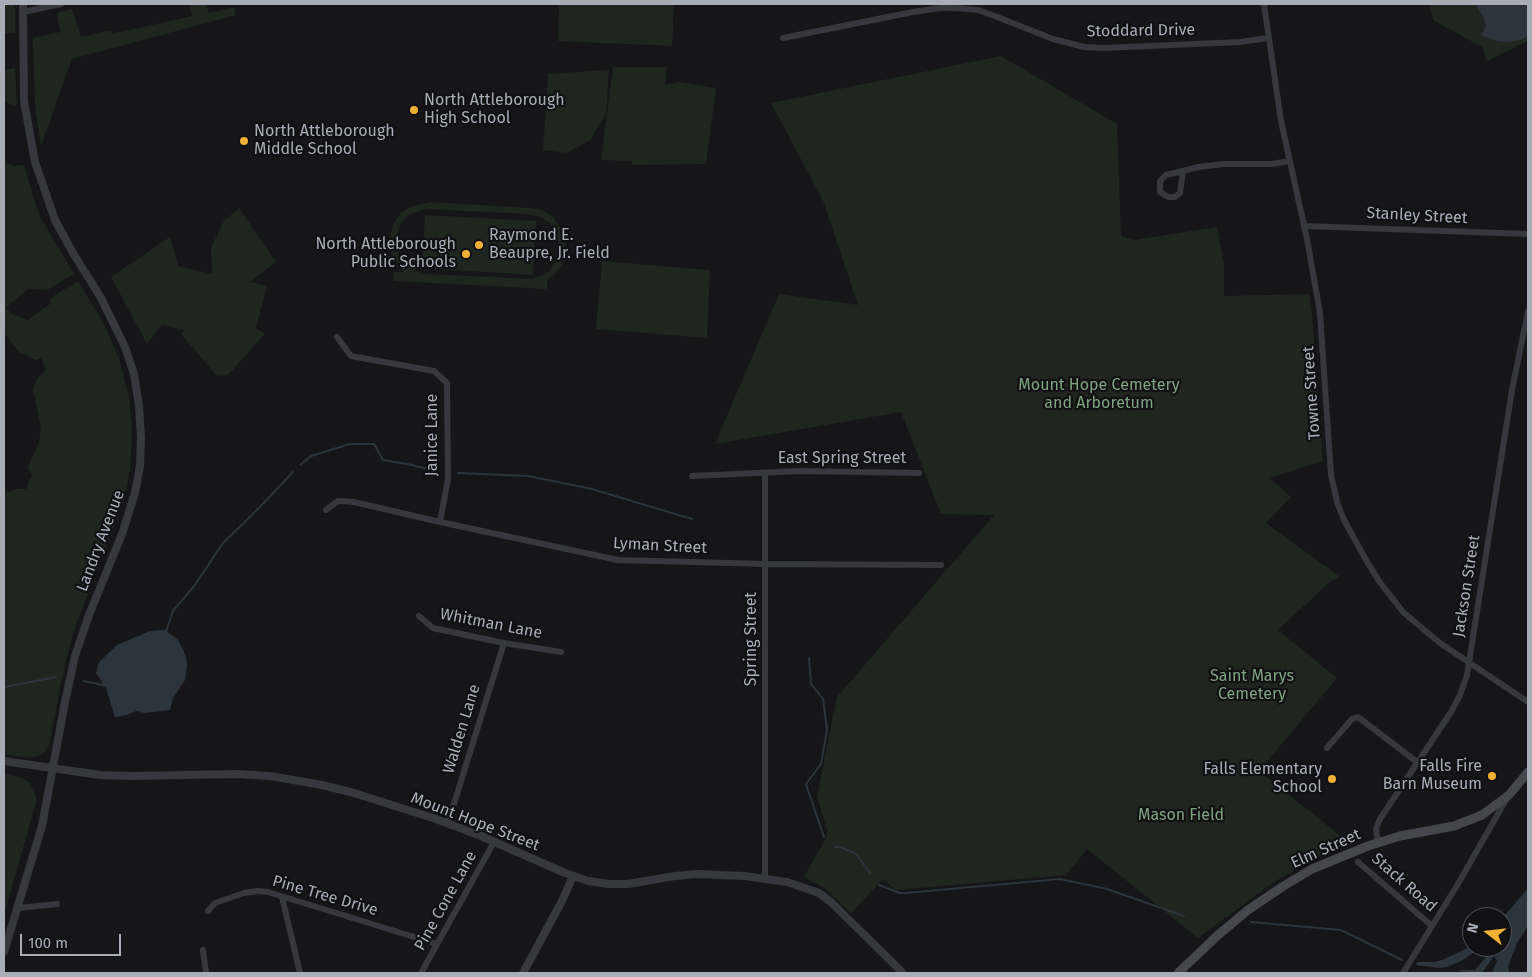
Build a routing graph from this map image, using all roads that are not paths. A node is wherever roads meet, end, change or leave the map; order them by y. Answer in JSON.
{"nodes":[{"id":1,"x":61,"y":4,"type":"edge"},
{"id":2,"x":1264,"y":4,"type":"edge"},
{"id":3,"x":23,"y":8,"type":"edge"},
{"id":4,"x":782,"y":38,"type":"dead end"},
{"id":5,"x":1268,"y":38,"type":"junction"},
{"id":6,"x":1290,"y":161,"type":"junction"},
{"id":7,"x":1183,"y":171,"type":"junction"},
{"id":8,"x":1304,"y":226,"type":"junction"},
{"id":9,"x":1528,"y":234,"type":"edge"},
{"id":10,"x":1528,"y":311,"type":"edge"},
{"id":11,"x":337,"y":337,"type":"dead end"},
{"id":12,"x":1521,"y":348,"type":"junction"},
{"id":13,"x":1528,"y":349,"type":"edge"},
{"id":14,"x":765,"y":473,"type":"junction"},
{"id":15,"x":919,"y":473,"type":"dead end"},
{"id":16,"x":692,"y":476,"type":"dead end"},
{"id":17,"x":326,"y":510,"type":"dead end"},
{"id":18,"x":440,"y":522,"type":"junction"},
{"id":19,"x":766,"y":564,"type":"junction"},
{"id":20,"x":941,"y":565,"type":"dead end"},
{"id":21,"x":419,"y":616,"type":"dead end"},
{"id":22,"x":504,"y":643,"type":"junction"},
{"id":23,"x":561,"y":652,"type":"dead end"},
{"id":24,"x":1468,"y":662,"type":"junction"},
{"id":25,"x":1528,"y":702,"type":"edge"},
{"id":26,"x":1327,"y":748,"type":"dead end"},
{"id":27,"x":4,"y":761,"type":"edge"},
{"id":28,"x":1417,"y":762,"type":"junction"},
{"id":29,"x":54,"y":768,"type":"junction"},
{"id":30,"x":1528,"y":772,"type":"edge"},
{"id":31,"x":1509,"y":794,"type":"junction"},
{"id":32,"x":448,"y":823,"type":"junction"},
{"id":33,"x":494,"y":842,"type":"junction"},
{"id":34,"x":1378,"y":843,"type":"junction"},
{"id":35,"x":1358,"y":862,"type":"dead end"},
{"id":36,"x":573,"y":876,"type":"junction"},
{"id":37,"x":765,"y":879,"type":"junction"},
{"id":38,"x":282,"y":897,"type":"junction"},
{"id":39,"x":58,"y":904,"type":"dead end"},
{"id":40,"x":18,"y":908,"type":"junction"},
{"id":41,"x":208,"y":911,"type":"dead end"},
{"id":42,"x":1432,"y":926,"type":"junction"},
{"id":43,"x":437,"y":944,"type":"junction"},
{"id":44,"x":203,"y":950,"type":"dead end"},
{"id":45,"x":4,"y":952,"type":"edge"},
{"id":46,"x":206,"y":973,"type":"edge"},
{"id":47,"x":300,"y":973,"type":"edge"},
{"id":48,"x":421,"y":973,"type":"edge"},
{"id":49,"x":523,"y":973,"type":"edge"},
{"id":50,"x":903,"y":973,"type":"edge"},
{"id":51,"x":1178,"y":973,"type":"edge"},
{"id":52,"x":1403,"y":973,"type":"edge"}],
"edges":[{"from":1,"to":3,"type":"street"},
{"from":2,"to":5,"type":"street","name":"Towne Street"},
{"from":3,"to":29,"type":"street","name":"Landry Avenue"},
{"from":4,"to":5,"type":"street","name":"Stoddard Drive"},
{"from":5,"to":6,"type":"street","name":"Towne Street"},
{"from":6,"to":7,"type":"street"},
{"from":6,"to":8,"type":"street","name":"Towne Street"},
{"from":7,"to":7,"type":"street"},
{"from":8,"to":9,"type":"street","name":"Stanley Street"},
{"from":8,"to":24,"type":"street","name":"Towne Street"},
{"from":10,"to":12,"type":"street","name":"Jackson Street"},
{"from":11,"to":18,"type":"street","name":"Janice Lane"},
{"from":12,"to":13,"type":"street"},
{"from":12,"to":24,"type":"street","name":"Jackson Street"},
{"from":14,"to":15,"type":"street","name":"East Spring Street"},
{"from":14,"to":16,"type":"street"},
{"from":14,"to":19,"type":"street","name":"Spring Street"},
{"from":17,"to":18,"type":"street","name":"Lyman Street"},
{"from":18,"to":19,"type":"street","name":"Lyman Street"},
{"from":19,"to":20,"type":"street","name":"Lyman Street"},
{"from":19,"to":37,"type":"street","name":"Spring Street"},
{"from":21,"to":22,"type":"street","name":"Whitman Lane"},
{"from":22,"to":23,"type":"street","name":"Whitman Lane"},
{"from":22,"to":32,"type":"street","name":"Walden Lane"},
{"from":24,"to":25,"type":"street","name":"Towne Street"},
{"from":24,"to":28,"type":"street","name":"Jackson Street"},
{"from":26,"to":28,"type":"street"},
{"from":27,"to":29,"type":"street","name":"Mount Hope Street"},
{"from":28,"to":34,"type":"street","name":"Jackson Street"},
{"from":29,"to":32,"type":"street","name":"Mount Hope Street"},
{"from":29,"to":40,"type":"street","name":"Landry Avenue"},
{"from":30,"to":31,"type":"main road","name":"Elm Street"},
{"from":31,"to":34,"type":"main road","name":"Elm Street"},
{"from":31,"to":42,"type":"street"},
{"from":32,"to":33,"type":"street","name":"Mount Hope Street"},
{"from":33,"to":36,"type":"street","name":"Mount Hope Street"},
{"from":33,"to":43,"type":"street","name":"Pine Cone Lane"},
{"from":34,"to":51,"type":"main road","name":"Elm Street"},
{"from":35,"to":42,"type":"street","name":"Stack Road"},
{"from":36,"to":37,"type":"street","name":"Mount Hope Street"},
{"from":36,"to":49,"type":"street"},
{"from":37,"to":50,"type":"street","name":"Mount Hope Street"},
{"from":38,"to":41,"type":"street","name":"Pine Tree Drive"},
{"from":38,"to":43,"type":"street","name":"Pine Tree Drive"},
{"from":38,"to":47,"type":"street"},
{"from":39,"to":40,"type":"street"},
{"from":40,"to":45,"type":"street","name":"Landry Avenue"},
{"from":42,"to":52,"type":"street"},
{"from":43,"to":48,"type":"street","name":"Pine Cone Lane"},
{"from":44,"to":46,"type":"street"}]}
